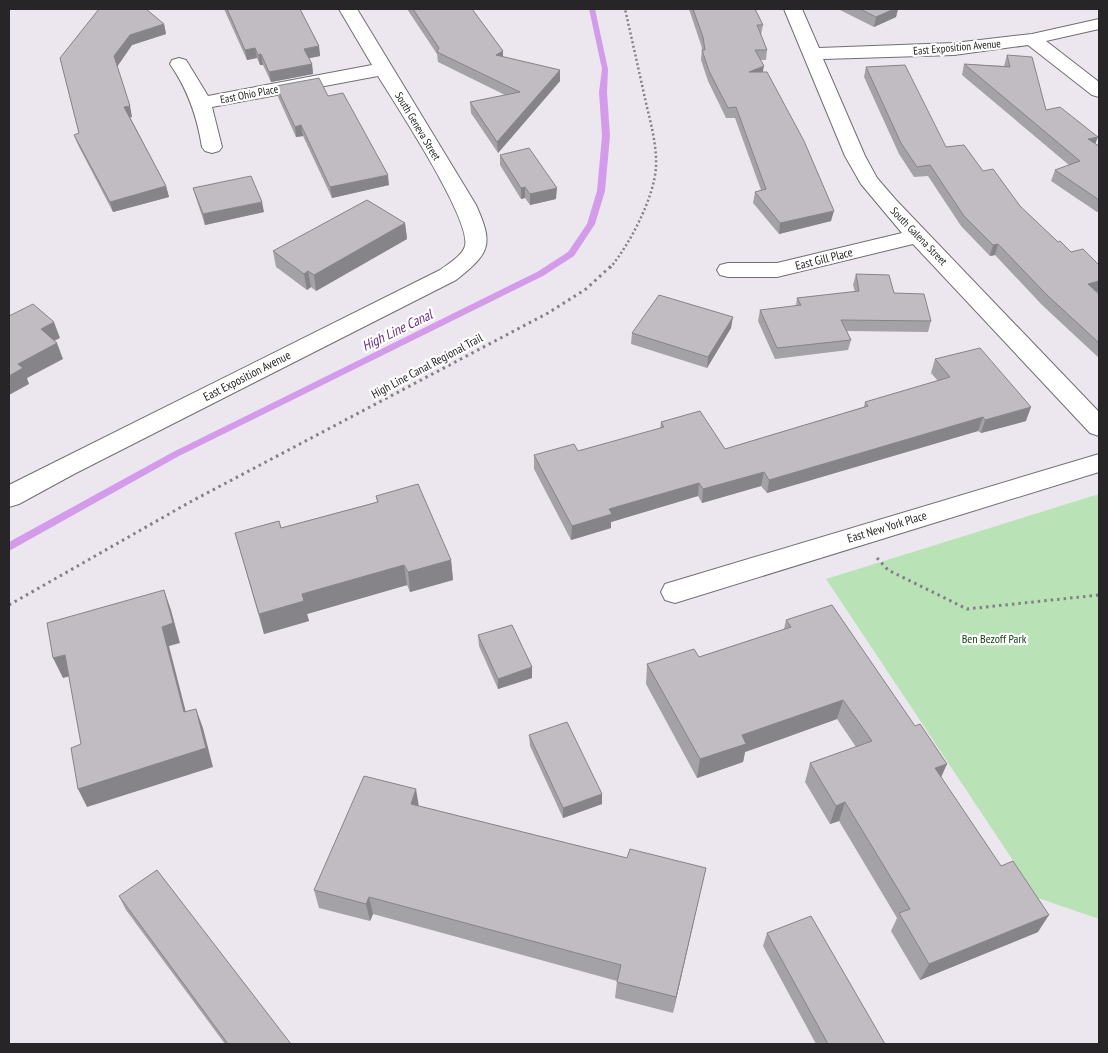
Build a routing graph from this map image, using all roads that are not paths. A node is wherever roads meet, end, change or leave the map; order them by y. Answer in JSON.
{"nodes":[{"id":1,"x":348,"y":9,"type":"edge"},
{"id":2,"x":793,"y":9,"type":"edge"},
{"id":3,"x":1099,"y":24,"type":"edge"},
{"id":4,"x":1032,"y":39,"type":"junction"},
{"id":5,"x":812,"y":54,"type":"junction"},
{"id":6,"x":179,"y":64,"type":"dead end"},
{"id":7,"x":383,"y":69,"type":"junction"},
{"id":8,"x":1099,"y":91,"type":"edge"},
{"id":9,"x":202,"y":103,"type":"junction"},
{"id":10,"x":212,"y":147,"type":"dead end"},
{"id":11,"x":918,"y":236,"type":"junction"},
{"id":12,"x":478,"y":246,"type":"joint"},
{"id":13,"x":728,"y":270,"type":"dead end"},
{"id":14,"x":1099,"y":427,"type":"edge"},
{"id":15,"x":1099,"y":462,"type":"edge"},
{"id":16,"x":9,"y":497,"type":"edge"},
{"id":17,"x":675,"y":592,"type":"dead end"}],
"edges":[{"from":1,"to":7,"type":"street","name":"South Geneva Street"},
{"from":2,"to":5,"type":"street","name":"South Galena Street"},
{"from":3,"to":4,"type":"street","name":"East Exposition Avenue"},
{"from":4,"to":5,"type":"street","name":"East Exposition Avenue"},
{"from":4,"to":8,"type":"street"},
{"from":5,"to":11,"type":"street","name":"South Galena Street"},
{"from":6,"to":9,"type":"street","name":"East Ohio Place"},
{"from":7,"to":9,"type":"street","name":"East Ohio Place"},
{"from":7,"to":12,"type":"street","name":"South Geneva Street"},
{"from":9,"to":10,"type":"street","name":"East Ohio Place"},
{"from":11,"to":13,"type":"street","name":"East Gill Place"},
{"from":11,"to":14,"type":"street","name":"South Galena Street"},
{"from":12,"to":16,"type":"street","name":"East Exposition Avenue"},
{"from":15,"to":17,"type":"street","name":"East New York Place"}]}
